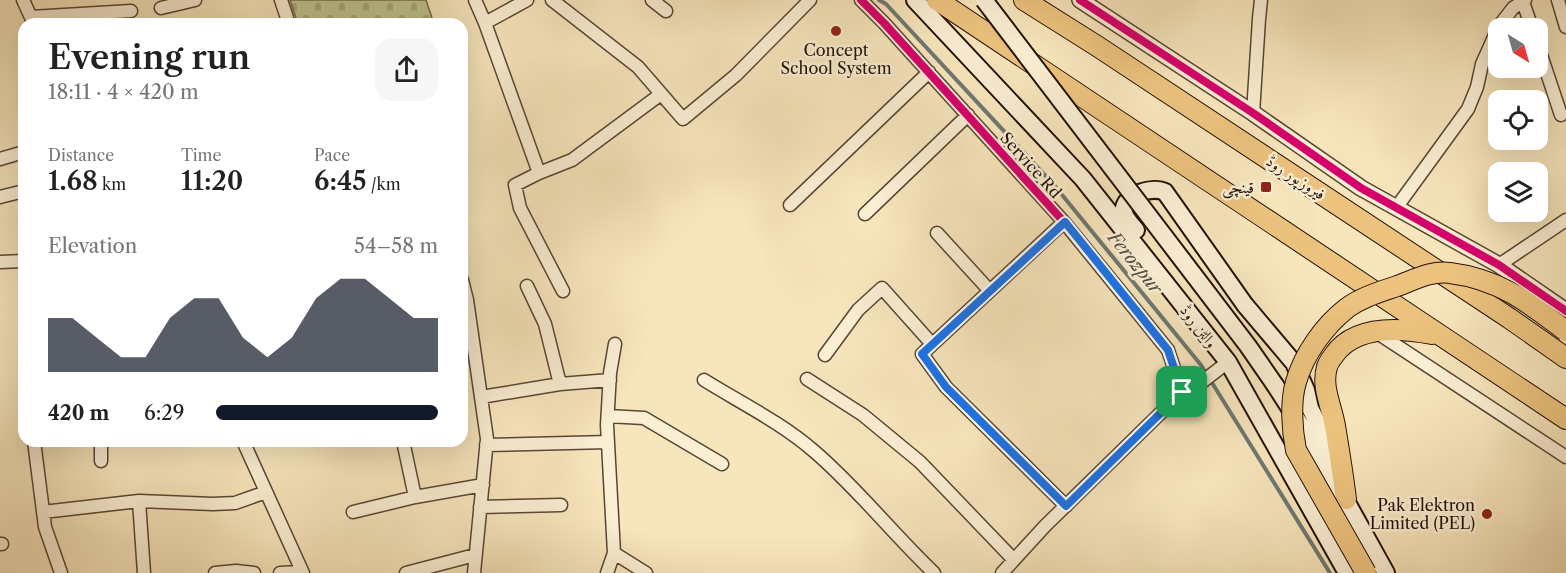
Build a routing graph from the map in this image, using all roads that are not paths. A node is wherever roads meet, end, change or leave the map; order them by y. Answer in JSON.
{"nodes":[{"id":1,"x":24,"y":0,"type":"edge"},
{"id":2,"x":195,"y":0,"type":"edge"},
{"id":3,"x":281,"y":0,"type":"edge"},
{"id":4,"x":475,"y":0,"type":"edge"},
{"id":5,"x":527,"y":0,"type":"edge"},
{"id":6,"x":552,"y":0,"type":"edge"},
{"id":7,"x":652,"y":0,"type":"edge"},
{"id":8,"x":810,"y":0,"type":"edge"},
{"id":9,"x":861,"y":0,"type":"edge"},
{"id":10,"x":915,"y":0,"type":"edge"},
{"id":11,"x":937,"y":0,"type":"edge"},
{"id":12,"x":984,"y":0,"type":"edge"},
{"id":13,"x":1024,"y":0,"type":"edge"},
{"id":14,"x":1262,"y":0,"type":"edge"},
{"id":15,"x":1558,"y":0,"type":"edge"},
{"id":16,"x":1085,"y":2,"type":"edge"},
{"id":17,"x":1518,"y":2,"type":"edge"},
{"id":18,"x":161,"y":8,"type":"dead end"},
{"id":19,"x":131,"y":11,"type":"dead end"},
{"id":20,"x":666,"y":11,"type":"dead end"},
{"id":21,"x":32,"y":18,"type":"edge"},
{"id":22,"x":62,"y":18,"type":"edge"},
{"id":23,"x":287,"y":18,"type":"edge"},
{"id":24,"x":1527,"y":18,"type":"edge"},
{"id":25,"x":485,"y":23,"type":"junction"},
{"id":26,"x":1566,"y":27,"type":"edge"},
{"id":27,"x":929,"y":72,"type":"junction"},
{"id":28,"x":1548,"y":76,"type":"edge"},
{"id":29,"x":661,"y":94,"type":"junction"},
{"id":30,"x":1253,"y":113,"type":"junction"},
{"id":31,"x":968,"y":115,"type":"junction"},
{"id":32,"x":1561,"y":115,"type":"dead end"},
{"id":33,"x":18,"y":154,"type":"edge"},
{"id":34,"x":0,"y":159,"type":"edge"},
{"id":35,"x":539,"y":173,"type":"junction"},
{"id":36,"x":18,"y":192,"type":"edge"},
{"id":37,"x":0,"y":197,"type":"edge"},
{"id":38,"x":790,"y":205,"type":"dead end"},
{"id":39,"x":1396,"y":208,"type":"junction"},
{"id":40,"x":865,"y":214,"type":"dead end"},
{"id":41,"x":1566,"y":220,"type":"edge"},
{"id":42,"x":1065,"y":222,"type":"junction"},
{"id":43,"x":937,"y":233,"type":"dead end"},
{"id":44,"x":18,"y":261,"type":"edge"},
{"id":45,"x":0,"y":262,"type":"edge"},
{"id":46,"x":1499,"y":265,"type":"junction"},
{"id":47,"x":527,"y":286,"type":"dead end"},
{"id":48,"x":989,"y":290,"type":"junction"},
{"id":49,"x":563,"y":291,"type":"dead end"},
{"id":50,"x":1566,"y":311,"type":"edge"},
{"id":51,"x":1204,"y":331,"type":"junction"},
{"id":52,"x":1566,"y":331,"type":"edge"},
{"id":53,"x":1376,"y":332,"type":"junction"},
{"id":54,"x":1441,"y":336,"type":"junction"},
{"id":55,"x":468,"y":338,"type":"edge"},
{"id":56,"x":615,"y":344,"type":"dead end"},
{"id":57,"x":932,"y":344,"type":"junction"},
{"id":58,"x":825,"y":355,"type":"dead end"},
{"id":59,"x":1566,"y":358,"type":"edge"},
{"id":60,"x":1228,"y":362,"type":"junction"},
{"id":61,"x":807,"y":379,"type":"dead end"},
{"id":62,"x":610,"y":380,"type":"junction"},
{"id":63,"x":704,"y":380,"type":"dead end"},
{"id":64,"x":560,"y":384,"type":"junction"},
{"id":65,"x":1182,"y":392,"type":"junction"},
{"id":66,"x":481,"y":397,"type":"junction"},
{"id":67,"x":608,"y":416,"type":"junction"},
{"id":68,"x":1566,"y":419,"type":"edge"},
{"id":69,"x":608,"y":442,"type":"junction"},
{"id":70,"x":486,"y":445,"type":"junction"},
{"id":71,"x":35,"y":447,"type":"edge"},
{"id":72,"x":101,"y":447,"type":"edge"},
{"id":73,"x":246,"y":447,"type":"edge"},
{"id":74,"x":404,"y":447,"type":"edge"},
{"id":75,"x":1566,"y":457,"type":"edge"},
{"id":76,"x":1341,"y":460,"type":"junction"},
{"id":77,"x":101,"y":461,"type":"dead end"},
{"id":78,"x":722,"y":464,"type":"dead end"},
{"id":79,"x":483,"y":485,"type":"junction"},
{"id":80,"x":266,"y":492,"type":"junction"},
{"id":81,"x":415,"y":497,"type":"junction"},
{"id":82,"x":1346,"y":500,"type":"junction"},
{"id":83,"x":139,"y":501,"type":"junction"},
{"id":84,"x":561,"y":505,"type":"dead end"},
{"id":85,"x":1066,"y":506,"type":"junction"},
{"id":86,"x":480,"y":507,"type":"junction"},
{"id":87,"x":43,"y":512,"type":"junction"},
{"id":88,"x":353,"y":512,"type":"dead end"},
{"id":89,"x":614,"y":553,"type":"junction"},
{"id":90,"x":475,"y":555,"type":"junction"},
{"id":91,"x":1014,"y":560,"type":"junction"},
{"id":92,"x":236,"y":572,"type":"edge"},
{"id":93,"x":302,"y":572,"type":"edge"},
{"id":94,"x":62,"y":573,"type":"edge"},
{"id":95,"x":144,"y":573,"type":"edge"},
{"id":96,"x":215,"y":573,"type":"edge"},
{"id":97,"x":254,"y":573,"type":"edge"},
{"id":98,"x":280,"y":573,"type":"edge"},
{"id":99,"x":406,"y":573,"type":"edge"},
{"id":100,"x":474,"y":573,"type":"edge"},
{"id":101,"x":607,"y":573,"type":"edge"},
{"id":102,"x":646,"y":573,"type":"edge"},
{"id":103,"x":934,"y":573,"type":"edge"},
{"id":104,"x":1002,"y":573,"type":"edge"},
{"id":105,"x":1347,"y":573,"type":"edge"},
{"id":106,"x":1366,"y":573,"type":"edge"},
{"id":107,"x":1386,"y":573,"type":"edge"}],
"edges":[{"from":1,"to":21,"type":"street"},
{"from":2,"to":18,"type":"street"},
{"from":3,"to":23,"type":"street"},
{"from":4,"to":25,"type":"street"},
{"from":5,"to":25,"type":"street"},
{"from":6,"to":29,"type":"street"},
{"from":7,"to":20,"type":"street"},
{"from":8,"to":29,"type":"street"},
{"from":9,"to":27,"type":"street","name":"Service Rd"},
{"from":10,"to":51,"type":"main road","name":"والٹن روڈ"},
{"from":11,"to":54,"type":"main road"},
{"from":12,"to":82,"type":"main road","bridge":true},
{"from":13,"to":59,"type":"main road","name":"فیروزپور روڈ"},
{"from":14,"to":30,"type":"street"},
{"from":15,"to":26,"type":"street"},
{"from":16,"to":30,"type":"street"},
{"from":17,"to":24,"type":"street"},
{"from":17,"to":39,"type":"street"},
{"from":19,"to":22,"type":"street"},
{"from":25,"to":35,"type":"street"},
{"from":27,"to":31,"type":"street","name":"Service Rd"},
{"from":27,"to":38,"type":"street"},
{"from":28,"to":32,"type":"street"},
{"from":29,"to":35,"type":"street"},
{"from":30,"to":39,"type":"street"},
{"from":31,"to":40,"type":"street"},
{"from":31,"to":42,"type":"street","name":"Service Rd"},
{"from":33,"to":34,"type":"street"},
{"from":35,"to":49,"type":"street"},
{"from":36,"to":37,"type":"street"},
{"from":39,"to":46,"type":"street"},
{"from":41,"to":46,"type":"street"},
{"from":42,"to":48,"type":"street"},
{"from":42,"to":65,"type":"street","name":"Service Rd"},
{"from":43,"to":48,"type":"street"},
{"from":44,"to":45,"type":"street"},
{"from":46,"to":50,"type":"street"},
{"from":47,"to":64,"type":"street"},
{"from":48,"to":57,"type":"street"},
{"from":51,"to":60,"type":"main road","name":"والٹن روڈ"},
{"from":51,"to":76,"type":"main road"},
{"from":52,"to":106,"type":"main road","bridge":true},
{"from":53,"to":54,"type":"main road"},
{"from":53,"to":75,"type":"street"},
{"from":53,"to":76,"type":"main road"},
{"from":54,"to":68,"type":"main road"},
{"from":55,"to":66,"type":"street"},
{"from":56,"to":62,"type":"street"},
{"from":57,"to":58,"type":"street"},
{"from":57,"to":85,"type":"street"},
{"from":60,"to":65,"type":"street"},
{"from":60,"to":105,"type":"main road","name":"والٹن روڈ"},
{"from":61,"to":91,"type":"street"},
{"from":62,"to":64,"type":"street"},
{"from":62,"to":67,"type":"street"},
{"from":63,"to":103,"type":"street"},
{"from":64,"to":66,"type":"street"},
{"from":65,"to":85,"type":"street"},
{"from":66,"to":70,"type":"street"},
{"from":67,"to":69,"type":"street"},
{"from":67,"to":78,"type":"street"},
{"from":69,"to":70,"type":"street"},
{"from":69,"to":89,"type":"street"},
{"from":70,"to":79,"type":"street"},
{"from":71,"to":87,"type":"street"},
{"from":72,"to":77,"type":"street"},
{"from":73,"to":80,"type":"street"},
{"from":74,"to":81,"type":"street"},
{"from":76,"to":82,"type":"main road"},
{"from":79,"to":81,"type":"street"},
{"from":79,"to":86,"type":"street"},
{"from":80,"to":83,"type":"street"},
{"from":80,"to":93,"type":"street"},
{"from":81,"to":88,"type":"street"},
{"from":82,"to":107,"type":"main road"},
{"from":83,"to":87,"type":"street"},
{"from":83,"to":95,"type":"street"},
{"from":84,"to":86,"type":"street"},
{"from":85,"to":91,"type":"street"},
{"from":86,"to":90,"type":"street"},
{"from":87,"to":94,"type":"street"},
{"from":89,"to":101,"type":"street"},
{"from":89,"to":102,"type":"street"},
{"from":90,"to":99,"type":"street"},
{"from":90,"to":100,"type":"street"},
{"from":91,"to":104,"type":"street"},
{"from":92,"to":96,"type":"street"},
{"from":92,"to":97,"type":"street"},
{"from":93,"to":98,"type":"street"}]}
